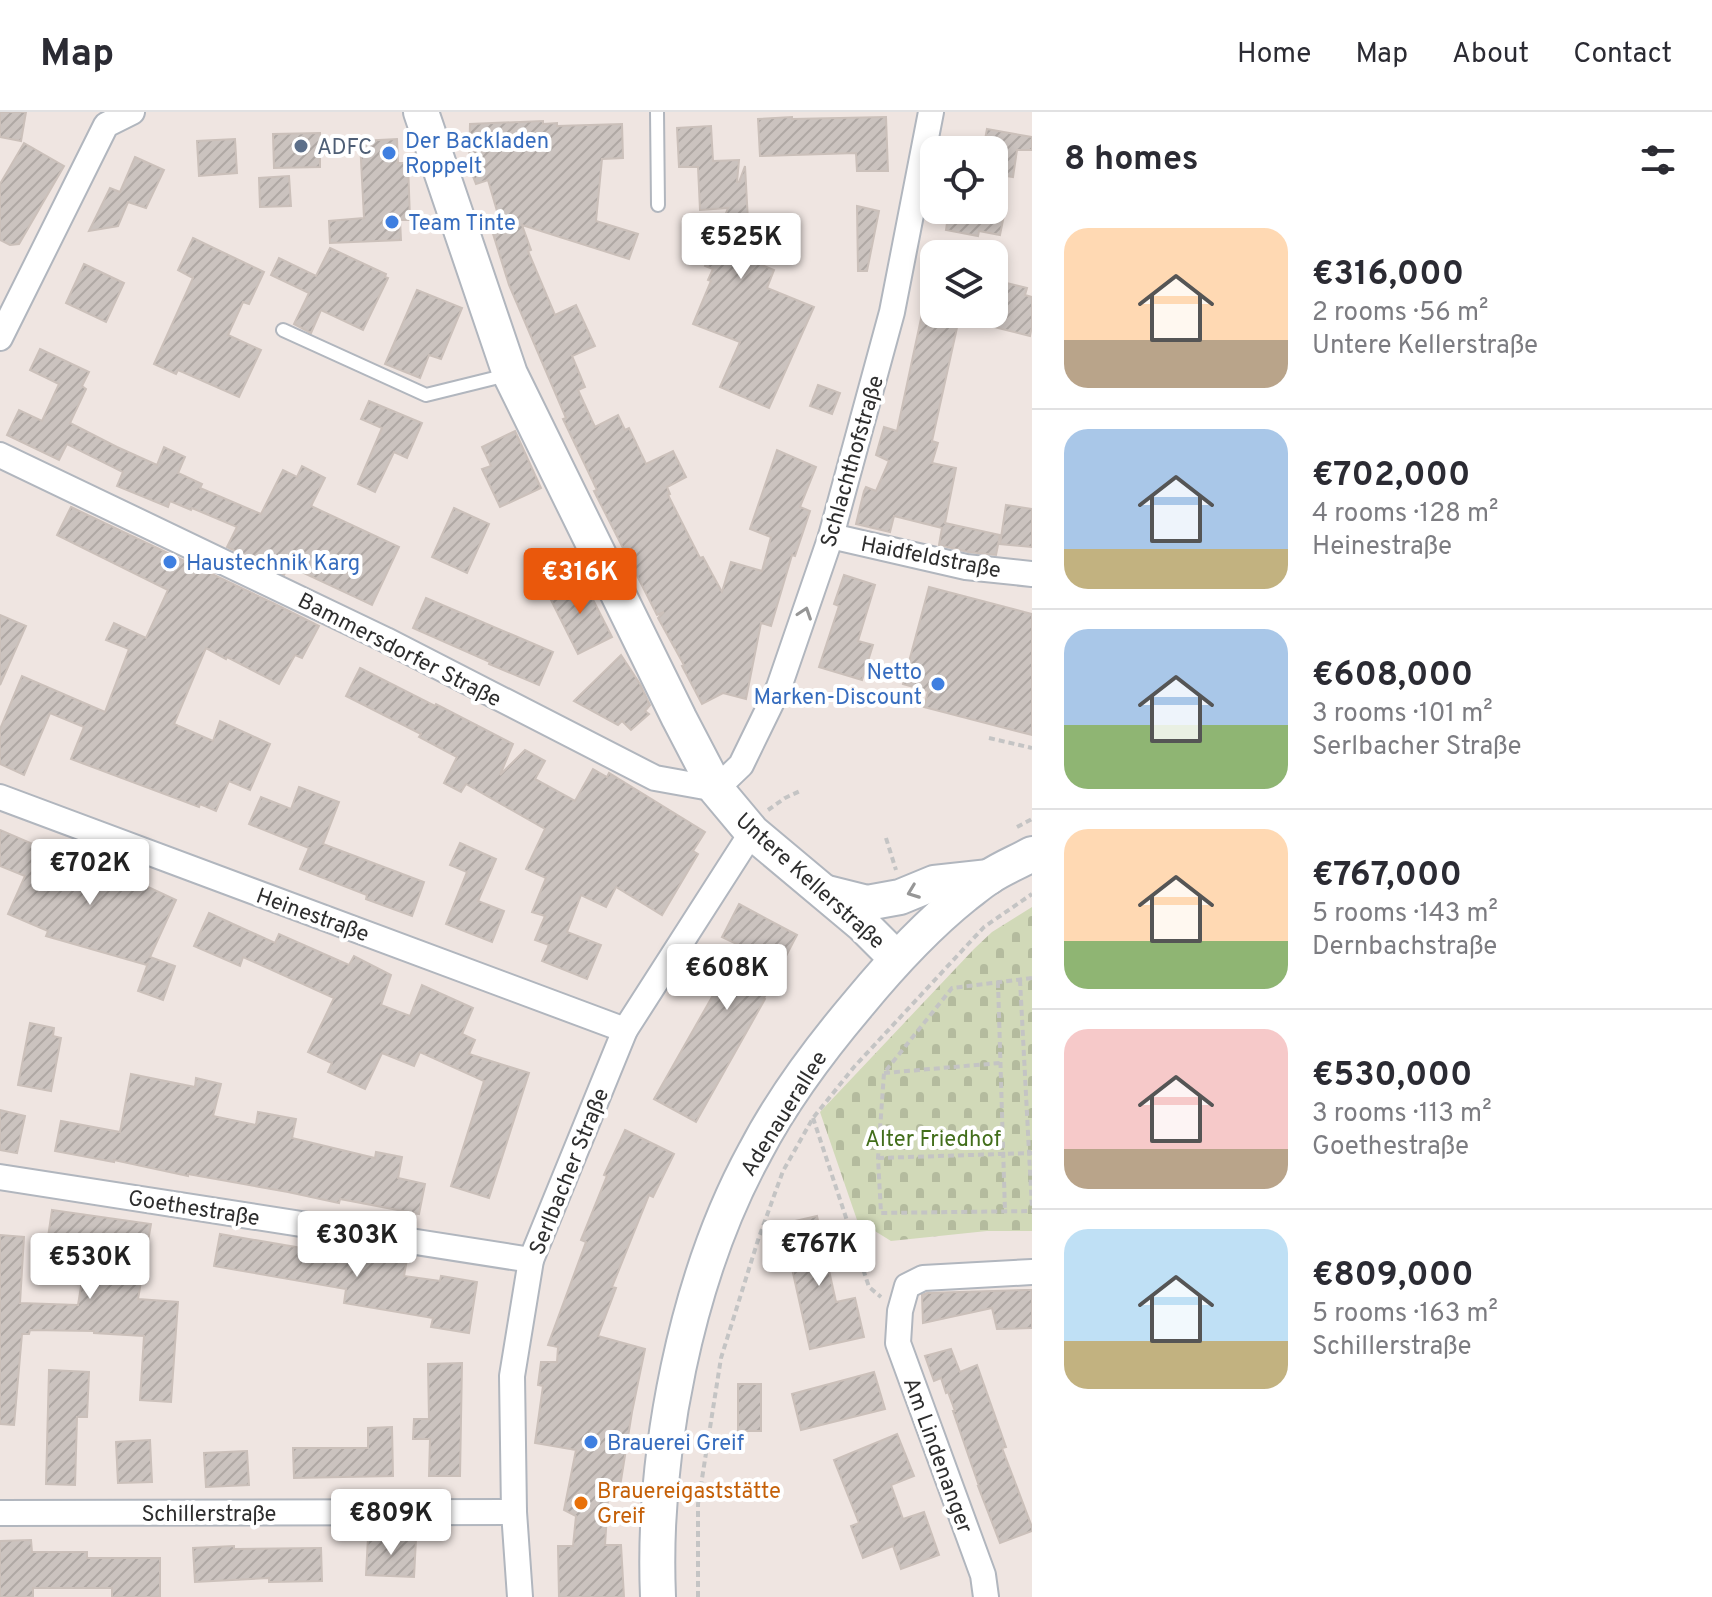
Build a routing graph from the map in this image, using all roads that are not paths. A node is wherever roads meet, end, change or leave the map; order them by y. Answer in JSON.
{"nodes":[{"id":1,"x":132,"y":112,"type":"edge"},
{"id":2,"x":421,"y":112,"type":"edge"},
{"id":3,"x":657,"y":112,"type":"edge"},
{"id":4,"x":931,"y":112,"type":"edge"},
{"id":5,"x":102,"y":118,"type":"edge"},
{"id":6,"x":658,"y":205,"type":"dead end"},
{"id":7,"x":283,"y":330,"type":"dead end"},
{"id":8,"x":0,"y":338,"type":"edge"},
{"id":9,"x":510,"y":374,"type":"junction"},
{"id":10,"x":0,"y":455,"type":"edge"},
{"id":11,"x":831,"y":536,"type":"junction"},
{"id":12,"x":1032,"y":574,"type":"edge"},
{"id":13,"x":716,"y":789,"type":"junction"},
{"id":14,"x":0,"y":797,"type":"edge"},
{"id":15,"x":759,"y":822,"type":"junction"},
{"id":16,"x":1032,"y":854,"type":"edge"},
{"id":17,"x":989,"y":877,"type":"junction"},
{"id":18,"x":822,"y":892,"type":"junction"},
{"id":19,"x":896,"y":958,"type":"junction"},
{"id":20,"x":625,"y":1030,"type":"junction"},
{"id":21,"x":0,"y":1177,"type":"edge"},
{"id":22,"x":531,"y":1260,"type":"junction"},
{"id":23,"x":1032,"y":1272,"type":"edge"},
{"id":24,"x":514,"y":1512,"type":"junction"},
{"id":25,"x":0,"y":1513,"type":"edge"},
{"id":26,"x":520,"y":1597,"type":"edge"},
{"id":27,"x":658,"y":1597,"type":"edge"},
{"id":28,"x":986,"y":1597,"type":"edge"}],
"edges":[{"from":1,"to":5,"type":"street"},
{"from":2,"to":9,"type":"street","name":"Untere Kellerstraße"},
{"from":3,"to":6,"type":"lane"},
{"from":4,"to":11,"type":"street","name":"Schlachthofstraße"},
{"from":5,"to":8,"type":"street"},
{"from":7,"to":9,"type":"lane"},
{"from":9,"to":13,"type":"street","name":"Untere Kellerstraße"},
{"from":10,"to":13,"type":"street","name":"Bammersdorfer Straße"},
{"from":11,"to":12,"type":"street","name":"Haidfeldstraße"},
{"from":13,"to":11,"type":"street","name":"Schlachthofstraße","one_way":true},
{"from":13,"to":15,"type":"street","name":"Untere Kellerstraße"},
{"from":14,"to":20,"type":"street","name":"Heinestraße"},
{"from":15,"to":18,"type":"street","name":"Untere Kellerstraße"},
{"from":15,"to":20,"type":"street","name":"Serlbacher Straße"},
{"from":16,"to":17,"type":"street","name":"Adenauerallee"},
{"from":17,"to":18,"type":"street","one_way":true},
{"from":17,"to":19,"type":"street","name":"Adenauerallee"},
{"from":18,"to":19,"type":"street","name":"Untere Kellerstraße"},
{"from":19,"to":27,"type":"street","name":"Adenauerallee"},
{"from":20,"to":22,"type":"street","name":"Serlbacher Straße"},
{"from":21,"to":22,"type":"street","name":"Goethestraße"},
{"from":22,"to":24,"type":"street","name":"Serlbacher Straße"},
{"from":23,"to":28,"type":"street","name":"Am Lindenanger"},
{"from":24,"to":25,"type":"street","name":"Schillerstraße"},
{"from":24,"to":26,"type":"street","name":"Serlbacher Straße"}]}
